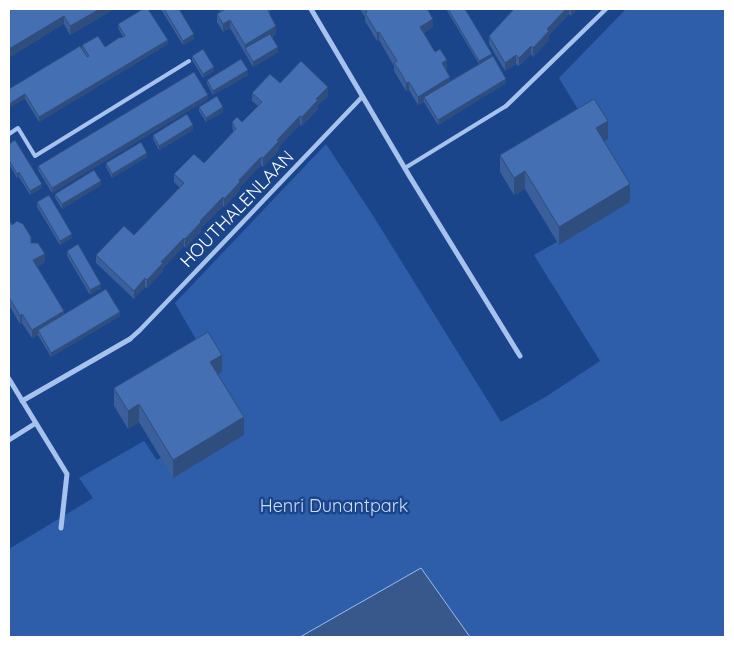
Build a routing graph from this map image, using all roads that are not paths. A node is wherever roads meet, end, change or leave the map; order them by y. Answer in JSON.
{"nodes":[{"id":1,"x":311,"y":9,"type":"edge"},
{"id":2,"x":606,"y":9,"type":"edge"},
{"id":3,"x":189,"y":61,"type":"dead end"},
{"id":4,"x":362,"y":97,"type":"junction"},
{"id":5,"x":506,"y":106,"type":"joint"},
{"id":6,"x":9,"y":134,"type":"edge"},
{"id":7,"x":405,"y":168,"type":"junction"},
{"id":8,"x":130,"y":339,"type":"joint"},
{"id":9,"x":520,"y":356,"type":"dead end"},
{"id":10,"x":9,"y":379,"type":"edge"},
{"id":11,"x":22,"y":401,"type":"junction"},
{"id":12,"x":36,"y":423,"type":"junction"},
{"id":13,"x":9,"y":440,"type":"edge"},
{"id":14,"x":61,"y":528,"type":"dead end"}],
"edges":[{"from":1,"to":4,"type":"street"},
{"from":2,"to":5,"type":"street"},
{"from":3,"to":6,"type":"lane"},
{"from":4,"to":7,"type":"street"},
{"from":4,"to":8,"type":"street","name":"HOUTHALENLAAN"},
{"from":5,"to":7,"type":"lane"},
{"from":7,"to":9,"type":"street"},
{"from":8,"to":11,"type":"street"},
{"from":10,"to":11,"type":"street"},
{"from":11,"to":12,"type":"street"},
{"from":12,"to":13,"type":"street"},
{"from":12,"to":14,"type":"street"}]}
